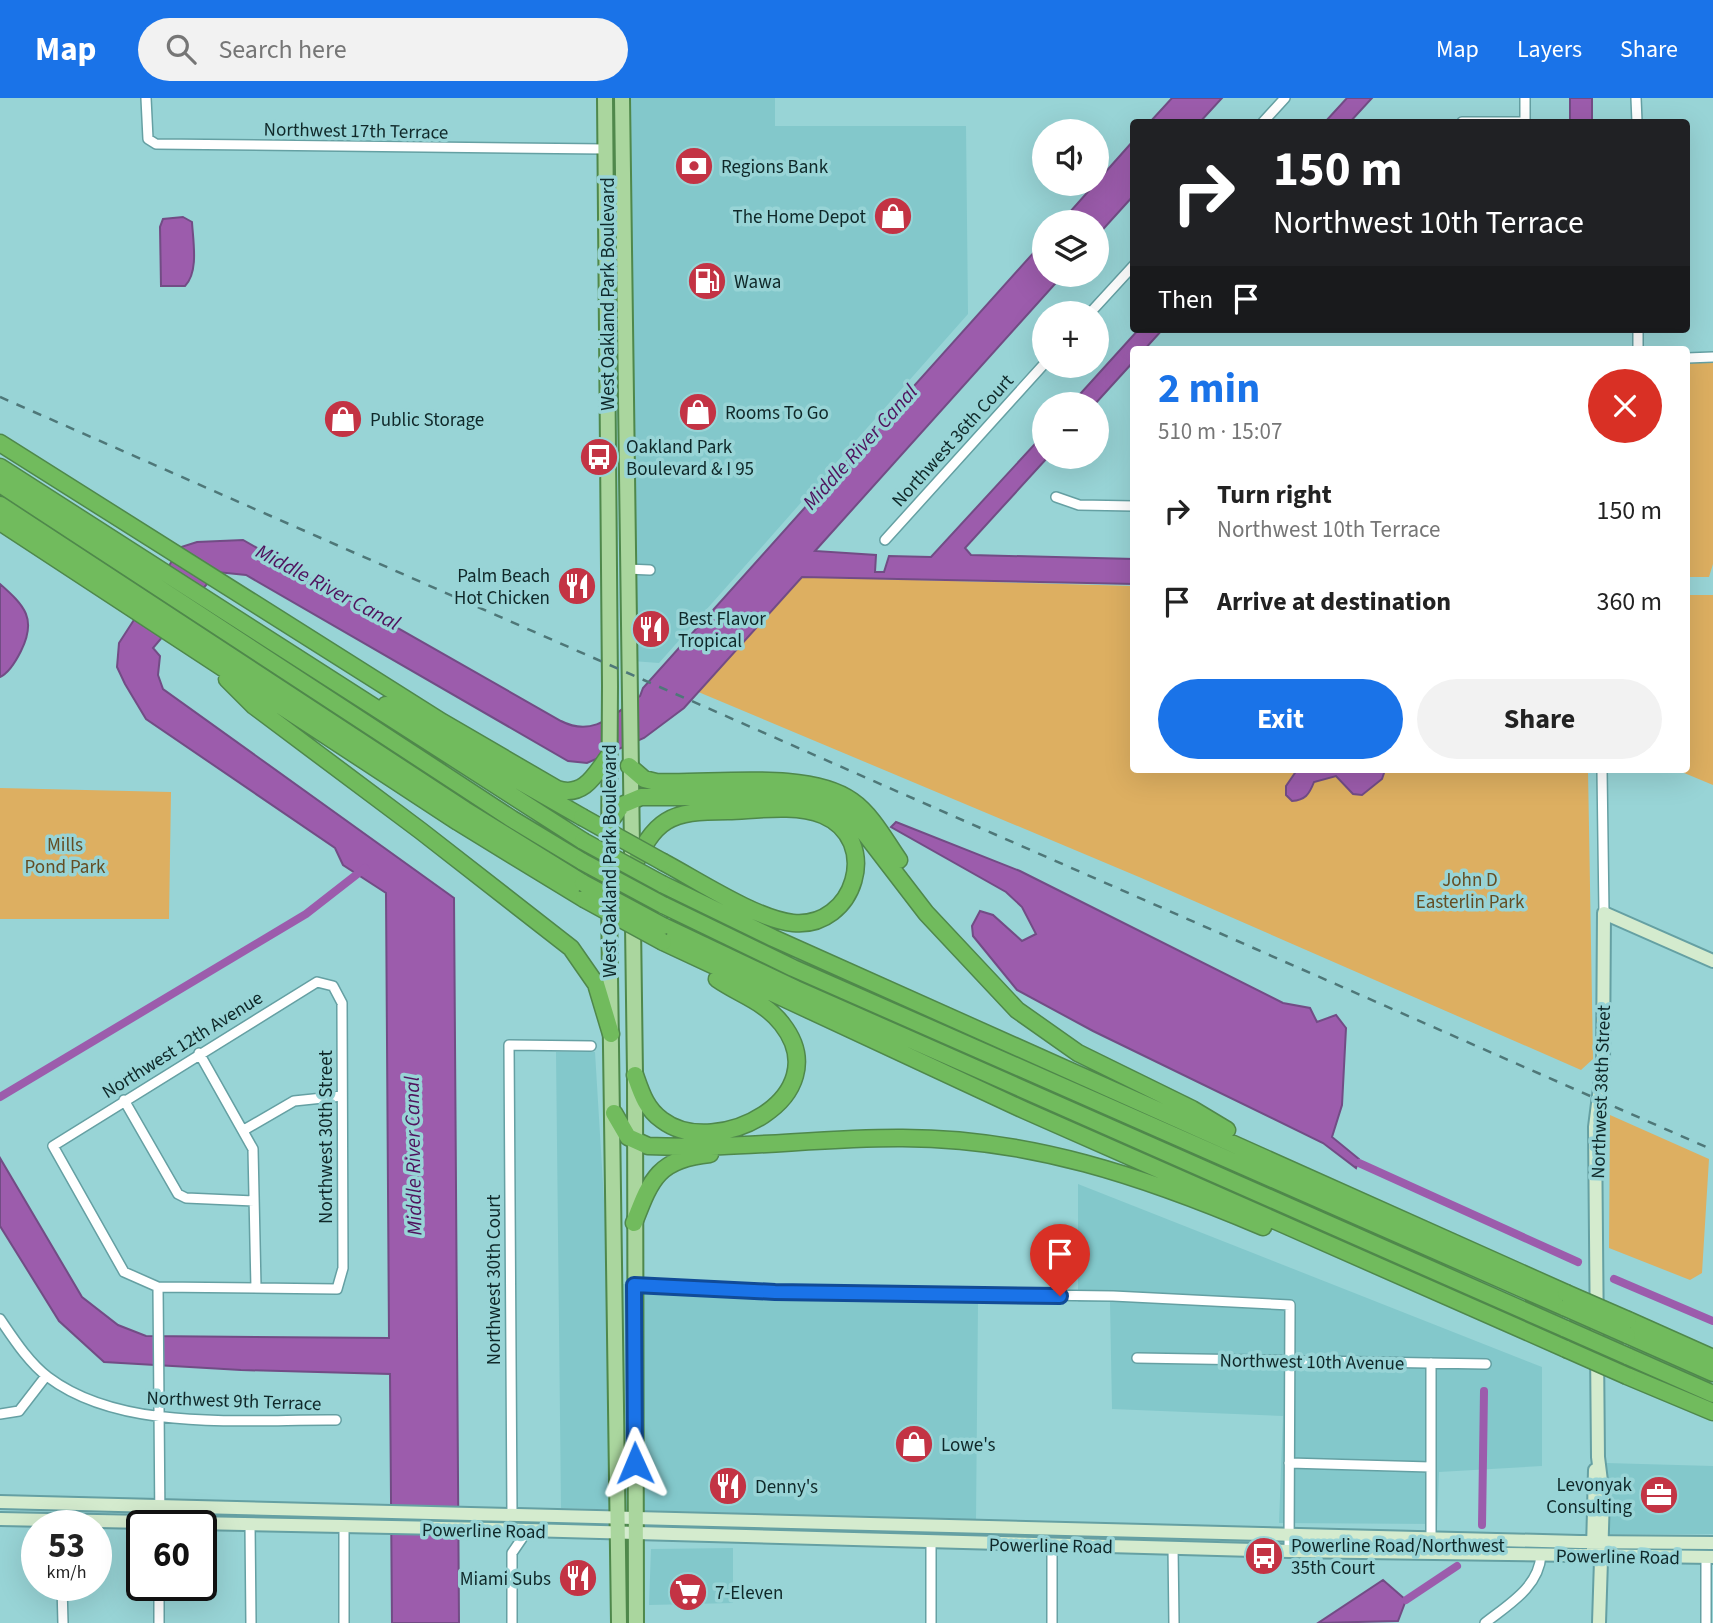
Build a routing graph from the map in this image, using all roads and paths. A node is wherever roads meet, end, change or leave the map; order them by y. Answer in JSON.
{"nodes":[{"id":1,"x":146,"y":98,"type":"edge"},
{"id":2,"x":605,"y":98,"type":"edge"},
{"id":3,"x":622,"y":98,"type":"edge"},
{"id":4,"x":1285,"y":98,"type":"edge"},
{"id":5,"x":1525,"y":98,"type":"edge"},
{"id":6,"x":1636,"y":98,"type":"edge"},
{"id":7,"x":1266,"y":119,"type":"edge"},
{"id":8,"x":1525,"y":119,"type":"edge"},
{"id":9,"x":1637,"y":119,"type":"edge"},
{"id":10,"x":606,"y":149,"type":"junction"},
{"id":11,"x":623,"y":163,"type":"junction"},
{"id":12,"x":1130,"y":269,"type":"edge"},
{"id":13,"x":1101,"y":301,"type":"edge"},
{"id":14,"x":607,"y":327,"type":"junction"},
{"id":15,"x":625,"y":345,"type":"junction"},
{"id":16,"x":1713,"y":357,"type":"edge"},
{"id":17,"x":1690,"y":358,"type":"edge"},
{"id":18,"x":1032,"y":377,"type":"edge"},
{"id":19,"x":607,"y":412,"type":"junction"},
{"id":20,"x":626,"y":432,"type":"junction"},
{"id":21,"x":0,"y":443,"type":"edge"},
{"id":22,"x":0,"y":467,"type":"edge"},
{"id":23,"x":0,"y":484,"type":"edge"},
{"id":24,"x":1056,"y":497,"type":"dead end"},
{"id":25,"x":0,"y":505,"type":"edge"},
{"id":26,"x":1130,"y":506,"type":"edge"},
{"id":27,"x":0,"y":522,"type":"edge"},
{"id":28,"x":885,"y":540,"type":"dead end"},
{"id":29,"x":609,"y":548,"type":"junction"},
{"id":30,"x":627,"y":569,"type":"junction"},
{"id":31,"x":650,"y":569,"type":"dead end"},
{"id":32,"x":157,"y":577,"type":"junction"},
{"id":33,"x":609,"y":594,"type":"junction"},
{"id":34,"x":189,"y":598,"type":"junction"},
{"id":35,"x":139,"y":604,"type":"junction"},
{"id":36,"x":171,"y":626,"type":"junction"},
{"id":37,"x":206,"y":657,"type":"junction"},
{"id":38,"x":326,"y":677,"type":"junction"},
{"id":39,"x":608,"y":757,"type":"junction"},
{"id":40,"x":629,"y":762,"type":"junction"},
{"id":41,"x":1602,"y":773,"type":"edge"},
{"id":42,"x":630,"y":800,"type":"junction"},
{"id":43,"x":608,"y":824,"type":"junction"},
{"id":44,"x":631,"y":872,"type":"junction"},
{"id":45,"x":584,"y":891,"type":"junction"},
{"id":46,"x":1604,"y":913,"type":"junction"},
{"id":47,"x":663,"y":934,"type":"junction"},
{"id":48,"x":968,"y":959,"type":"junction"},
{"id":49,"x":1713,"y":961,"type":"edge"},
{"id":50,"x":333,"y":986,"type":"joint"},
{"id":51,"x":611,"y":1034,"type":"junction"},
{"id":52,"x":1008,"y":1043,"type":"junction"},
{"id":53,"x":591,"y":1046,"type":"dead end"},
{"id":54,"x":198,"y":1053,"type":"junction"},
{"id":55,"x":635,"y":1075,"type":"junction"},
{"id":56,"x":342,"y":1096,"type":"junction"},
{"id":57,"x":124,"y":1100,"type":"junction"},
{"id":58,"x":1108,"y":1106,"type":"junction"},
{"id":59,"x":614,"y":1113,"type":"junction"},
{"id":60,"x":244,"y":1130,"type":"junction"},
{"id":61,"x":635,"y":1143,"type":"junction"},
{"id":62,"x":784,"y":1143,"type":"junction"},
{"id":63,"x":1286,"y":1166,"type":"junction"},
{"id":64,"x":1196,"y":1186,"type":"junction"},
{"id":65,"x":254,"y":1201,"type":"junction"},
{"id":66,"x":1320,"y":1220,"type":"junction"},
{"id":67,"x":634,"y":1223,"type":"junction"},
{"id":68,"x":1339,"y":1249,"type":"junction"},
{"id":69,"x":615,"y":1260,"type":"junction"},
{"id":70,"x":634,"y":1285,"type":"junction"},
{"id":71,"x":158,"y":1287,"type":"junction"},
{"id":72,"x":256,"y":1288,"type":"junction"},
{"id":73,"x":1566,"y":1301,"type":"junction"},
{"id":74,"x":0,"y":1319,"type":"edge"},
{"id":75,"x":1627,"y":1328,"type":"junction"},
{"id":76,"x":1137,"y":1358,"type":"dead end"},
{"id":77,"x":1713,"y":1358,"type":"edge"},
{"id":78,"x":1289,"y":1360,"type":"junction"},
{"id":79,"x":1432,"y":1363,"type":"junction"},
{"id":80,"x":1486,"y":1364,"type":"dead end"},
{"id":81,"x":1713,"y":1373,"type":"edge"},
{"id":82,"x":46,"y":1376,"type":"junction"},
{"id":83,"x":1713,"y":1394,"type":"edge"},
{"id":84,"x":1713,"y":1412,"type":"edge"},
{"id":85,"x":0,"y":1414,"type":"edge"},
{"id":86,"x":158,"y":1417,"type":"junction"},
{"id":87,"x":336,"y":1420,"type":"dead end"},
{"id":88,"x":1289,"y":1463,"type":"junction"},
{"id":89,"x":1430,"y":1467,"type":"junction"},
{"id":90,"x":0,"y":1502,"type":"edge"},
{"id":91,"x":62,"y":1503,"type":"junction"},
{"id":92,"x":160,"y":1506,"type":"junction"},
{"id":93,"x":62,"y":1510,"type":"edge"},
{"id":94,"x":160,"y":1510,"type":"edge"},
{"id":95,"x":384,"y":1511,"type":"junction"},
{"id":96,"x":512,"y":1514,"type":"junction"},
{"id":97,"x":618,"y":1516,"type":"junction"},
{"id":98,"x":635,"y":1517,"type":"junction"},
{"id":99,"x":0,"y":1519,"type":"edge"},
{"id":100,"x":21,"y":1520,"type":"edge"},
{"id":101,"x":855,"y":1522,"type":"junction"},
{"id":102,"x":894,"y":1523,"type":"junction"},
{"id":103,"x":217,"y":1525,"type":"edge"},
{"id":104,"x":250,"y":1525,"type":"junction"},
{"id":105,"x":344,"y":1527,"type":"junction"},
{"id":106,"x":1051,"y":1527,"type":"junction"},
{"id":107,"x":492,"y":1528,"type":"junction"},
{"id":108,"x":1084,"y":1528,"type":"junction"},
{"id":109,"x":527,"y":1531,"type":"junction"},
{"id":110,"x":1289,"y":1533,"type":"junction"},
{"id":111,"x":618,"y":1534,"type":"junction"},
{"id":112,"x":635,"y":1534,"type":"junction"},
{"id":113,"x":1431,"y":1538,"type":"junction"},
{"id":114,"x":838,"y":1539,"type":"junction"},
{"id":115,"x":857,"y":1540,"type":"junction"},
{"id":116,"x":931,"y":1542,"type":"junction"},
{"id":117,"x":1597,"y":1543,"type":"junction"},
{"id":118,"x":1713,"y":1543,"type":"edge"},
{"id":119,"x":1022,"y":1544,"type":"junction"},
{"id":120,"x":1052,"y":1545,"type":"junction"},
{"id":121,"x":1173,"y":1547,"type":"junction"},
{"id":122,"x":1289,"y":1551,"type":"junction"},
{"id":123,"x":1541,"y":1555,"type":"junction"},
{"id":124,"x":1597,"y":1556,"type":"junction"},
{"id":125,"x":1710,"y":1557,"type":"edge"},
{"id":126,"x":62,"y":1601,"type":"edge"},
{"id":127,"x":159,"y":1601,"type":"edge"},
{"id":128,"x":1488,"y":1622,"type":"edge"},
{"id":129,"x":62,"y":1623,"type":"edge"},
{"id":130,"x":159,"y":1623,"type":"edge"},
{"id":131,"x":251,"y":1623,"type":"edge"},
{"id":132,"x":344,"y":1623,"type":"edge"},
{"id":133,"x":512,"y":1623,"type":"edge"},
{"id":134,"x":619,"y":1623,"type":"edge"},
{"id":135,"x":636,"y":1623,"type":"edge"},
{"id":136,"x":930,"y":1623,"type":"edge"},
{"id":137,"x":1052,"y":1623,"type":"edge"},
{"id":138,"x":1174,"y":1623,"type":"edge"},
{"id":139,"x":1597,"y":1623,"type":"edge"},
{"id":140,"x":1706,"y":1623,"type":"edge"}],
"edges":[{"from":1,"to":10,"type":"street","name":"Northwest 17th Terrace"},
{"from":2,"to":10,"type":"main road","name":"West Oakland Park Boulevard"},
{"from":3,"to":11,"type":"main road","name":"West Oakland Park Boulevard"},
{"from":4,"to":7,"type":"street"},
{"from":5,"to":8,"type":"street"},
{"from":6,"to":9,"type":"street"},
{"from":10,"to":11,"type":"main road"},
{"from":10,"to":14,"type":"main road","name":"West Oakland Park Boulevard"},
{"from":11,"to":15,"type":"main road","name":"West Oakland Park Boulevard"},
{"from":12,"to":13,"type":"street"},
{"from":14,"to":15,"type":"main road"},
{"from":14,"to":19,"type":"main road","name":"West Oakland Park Boulevard"},
{"from":15,"to":20,"type":"main road","name":"West Oakland Park Boulevard"},
{"from":16,"to":17,"type":"street"},
{"from":18,"to":28,"type":"street","name":"Northwest 36th Court"},
{"from":19,"to":20,"type":"main road"},
{"from":19,"to":29,"type":"main road","name":"West Oakland Park Boulevard"},
{"from":20,"to":30,"type":"main road","name":"West Oakland Park Boulevard"},
{"from":21,"to":39,"type":"highway"},
{"from":22,"to":32,"type":"highway"},
{"from":23,"to":32,"type":"highway"},
{"from":24,"to":26,"type":"street"},
{"from":25,"to":35,"type":"highway"},
{"from":27,"to":35,"type":"highway"},
{"from":29,"to":30,"type":"main road"},
{"from":29,"to":33,"type":"main road","name":"West Oakland Park Boulevard"},
{"from":30,"to":31,"type":"street"},
{"from":30,"to":33,"type":"main road"},
{"from":30,"to":40,"type":"main road","name":"West Oakland Park Boulevard"},
{"from":32,"to":34,"type":"highway"},
{"from":33,"to":39,"type":"main road","name":"West Oakland Park Boulevard"},
{"from":34,"to":38,"type":"highway"},
{"from":34,"to":58,"type":"highway","bridge":true},
{"from":35,"to":36,"type":"highway"},
{"from":36,"to":37,"type":"highway"},
{"from":36,"to":45,"type":"highway"},
{"from":37,"to":45,"type":"highway"},
{"from":37,"to":51,"type":"highway"},
{"from":38,"to":44,"type":"highway","bridge":true},
{"from":38,"to":52,"type":"highway","bridge":true},
{"from":39,"to":43,"type":"main road","name":"West Oakland Park Boulevard"},
{"from":40,"to":42,"type":"main road","name":"West Oakland Park Boulevard"},
{"from":40,"to":48,"type":"highway"},
{"from":41,"to":46,"type":"street","name":"Northwest 38th Street"},
{"from":42,"to":43,"type":"highway"},
{"from":42,"to":44,"type":"main road","name":"West Oakland Park Boulevard"},
{"from":42,"to":48,"type":"highway"},
{"from":43,"to":51,"type":"main road","name":"West Oakland Park Boulevard"},
{"from":44,"to":55,"type":"main road","name":"West Oakland Park Boulevard"},
{"from":45,"to":47,"type":"highway","bridge":true},
{"from":46,"to":49,"type":"main road"},
{"from":46,"to":117,"type":"main road","name":"Northwest 38th Street"},
{"from":47,"to":55,"type":"highway"},
{"from":47,"to":64,"type":"highway"},
{"from":47,"to":66,"type":"highway"},
{"from":48,"to":63,"type":"highway"},
{"from":50,"to":54,"type":"street","name":"Northwest 12th Avenue"},
{"from":50,"to":56,"type":"street","name":"Northwest 30th Street"},
{"from":51,"to":59,"type":"main road","name":"West Oakland Park Boulevard"},
{"from":52,"to":58,"type":"highway"},
{"from":52,"to":63,"type":"highway"},
{"from":53,"to":96,"type":"street","name":"Northwest 30th Court"},
{"from":54,"to":57,"type":"street","name":"Northwest 12th Avenue"},
{"from":54,"to":60,"type":"street"},
{"from":55,"to":61,"type":"main road","name":"West Oakland Park Boulevard"},
{"from":56,"to":60,"type":"street"},
{"from":56,"to":72,"type":"street","name":"Northwest 30th Street"},
{"from":57,"to":65,"type":"street"},
{"from":57,"to":71,"type":"street","name":"Northwest 12th Avenue"},
{"from":58,"to":73,"type":"highway"},
{"from":59,"to":61,"type":"highway"},
{"from":59,"to":69,"type":"main road","name":"West Oakland Park Boulevard"},
{"from":60,"to":65,"type":"street"},
{"from":61,"to":62,"type":"highway"},
{"from":61,"to":67,"type":"main road","name":"West Oakland Park Boulevard"},
{"from":62,"to":67,"type":"highway"},
{"from":62,"to":68,"type":"highway"},
{"from":63,"to":73,"type":"highway"},
{"from":64,"to":66,"type":"highway"},
{"from":64,"to":68,"type":"highway"},
{"from":65,"to":72,"type":"street"},
{"from":66,"to":83,"type":"highway","bridge":true},
{"from":67,"to":70,"type":"main road","name":"West Oakland Park Boulevard"},
{"from":68,"to":84,"type":"highway","bridge":true},
{"from":69,"to":70,"type":"main road"},
{"from":69,"to":97,"type":"main road","name":"West Oakland Park Boulevard"},
{"from":70,"to":78,"type":"street"},
{"from":70,"to":98,"type":"main road","name":"West Oakland Park Boulevard"},
{"from":71,"to":72,"type":"street"},
{"from":71,"to":86,"type":"street"},
{"from":73,"to":75,"type":"highway","bridge":true},
{"from":74,"to":82,"type":"street","name":"Northwest 9th Terrace"},
{"from":75,"to":77,"type":"highway"},
{"from":75,"to":81,"type":"highway"},
{"from":76,"to":78,"type":"street","name":"Northwest 10th Avenue"},
{"from":78,"to":79,"type":"street","name":"Northwest 10th Avenue"},
{"from":78,"to":88,"type":"street"},
{"from":79,"to":80,"type":"street","name":"Northwest 10th Avenue"},
{"from":79,"to":89,"type":"street"},
{"from":82,"to":85,"type":"street"},
{"from":82,"to":86,"type":"street","name":"Northwest 9th Terrace"},
{"from":86,"to":87,"type":"street","name":"Northwest 9th Terrace"},
{"from":86,"to":92,"type":"street"},
{"from":88,"to":89,"type":"street"},
{"from":88,"to":110,"type":"street"},
{"from":89,"to":113,"type":"street"},
{"from":90,"to":91,"type":"main road","name":"Powerline Road"},
{"from":91,"to":92,"type":"main road","name":"Powerline Road"},
{"from":91,"to":93,"type":"street"},
{"from":92,"to":94,"type":"street"},
{"from":92,"to":95,"type":"main road","name":"Powerline Road"},
{"from":95,"to":96,"type":"main road","name":"Powerline Road"},
{"from":95,"to":105,"type":"main road"},
{"from":96,"to":97,"type":"main road","name":"Powerline Road"},
{"from":96,"to":107,"type":"main road"},
{"from":97,"to":98,"type":"main road","name":"Powerline Road"},
{"from":97,"to":111,"type":"main road","name":"West Oakland Park Boulevard"},
{"from":98,"to":101,"type":"main road","name":"Powerline Road"},
{"from":98,"to":112,"type":"main road","name":"West Oakland Park Boulevard"},
{"from":99,"to":100,"type":"main road","name":"Powerline Road"},
{"from":101,"to":102,"type":"main road","name":"Powerline Road"},
{"from":101,"to":114,"type":"main road"},
{"from":102,"to":106,"type":"main road","name":"Powerline Road"},
{"from":102,"to":115,"type":"main road"},
{"from":103,"to":104,"type":"main road","name":"Powerline Road"},
{"from":104,"to":105,"type":"main road","name":"Powerline Road"},
{"from":104,"to":131,"type":"street"},
{"from":105,"to":107,"type":"main road","name":"Powerline Road"},
{"from":105,"to":132,"type":"street"},
{"from":106,"to":108,"type":"main road","name":"Powerline Road"},
{"from":106,"to":119,"type":"main road"},
{"from":107,"to":109,"type":"main road","name":"Powerline Road"},
{"from":108,"to":110,"type":"main road","name":"Powerline Road"},
{"from":108,"to":120,"type":"main road"},
{"from":109,"to":111,"type":"main road","name":"Powerline Road"},
{"from":109,"to":133,"type":"street"},
{"from":110,"to":113,"type":"main road","name":"Powerline Road"},
{"from":110,"to":122,"type":"street"},
{"from":111,"to":112,"type":"main road","name":"Powerline Road"},
{"from":111,"to":134,"type":"main road","name":"West Oakland Park Boulevard"},
{"from":112,"to":114,"type":"main road","name":"Powerline Road"},
{"from":112,"to":135,"type":"main road","name":"West Oakland Park Boulevard"},
{"from":113,"to":117,"type":"main road","name":"Powerline Road"},
{"from":114,"to":115,"type":"main road","name":"Powerline Road"},
{"from":115,"to":116,"type":"main road","name":"Powerline Road"},
{"from":116,"to":119,"type":"main road","name":"Powerline Road"},
{"from":116,"to":136,"type":"street"},
{"from":117,"to":118,"type":"main road","name":"Powerline Road"},
{"from":117,"to":124,"type":"main road","name":"Northwest 38th Street"},
{"from":119,"to":120,"type":"main road","name":"Powerline Road"},
{"from":120,"to":121,"type":"main road","name":"Powerline Road"},
{"from":120,"to":137,"type":"street"},
{"from":121,"to":122,"type":"main road","name":"Powerline Road"},
{"from":121,"to":138,"type":"street"},
{"from":122,"to":123,"type":"main road","name":"Powerline Road"},
{"from":123,"to":124,"type":"main road","name":"Powerline Road"},
{"from":123,"to":128,"type":"street"},
{"from":124,"to":125,"type":"main road","name":"Powerline Road"},
{"from":124,"to":139,"type":"main road","name":"Northwest 38th Street"},
{"from":125,"to":140,"type":"street"},
{"from":126,"to":129,"type":"street"},
{"from":127,"to":130,"type":"street"}]}
